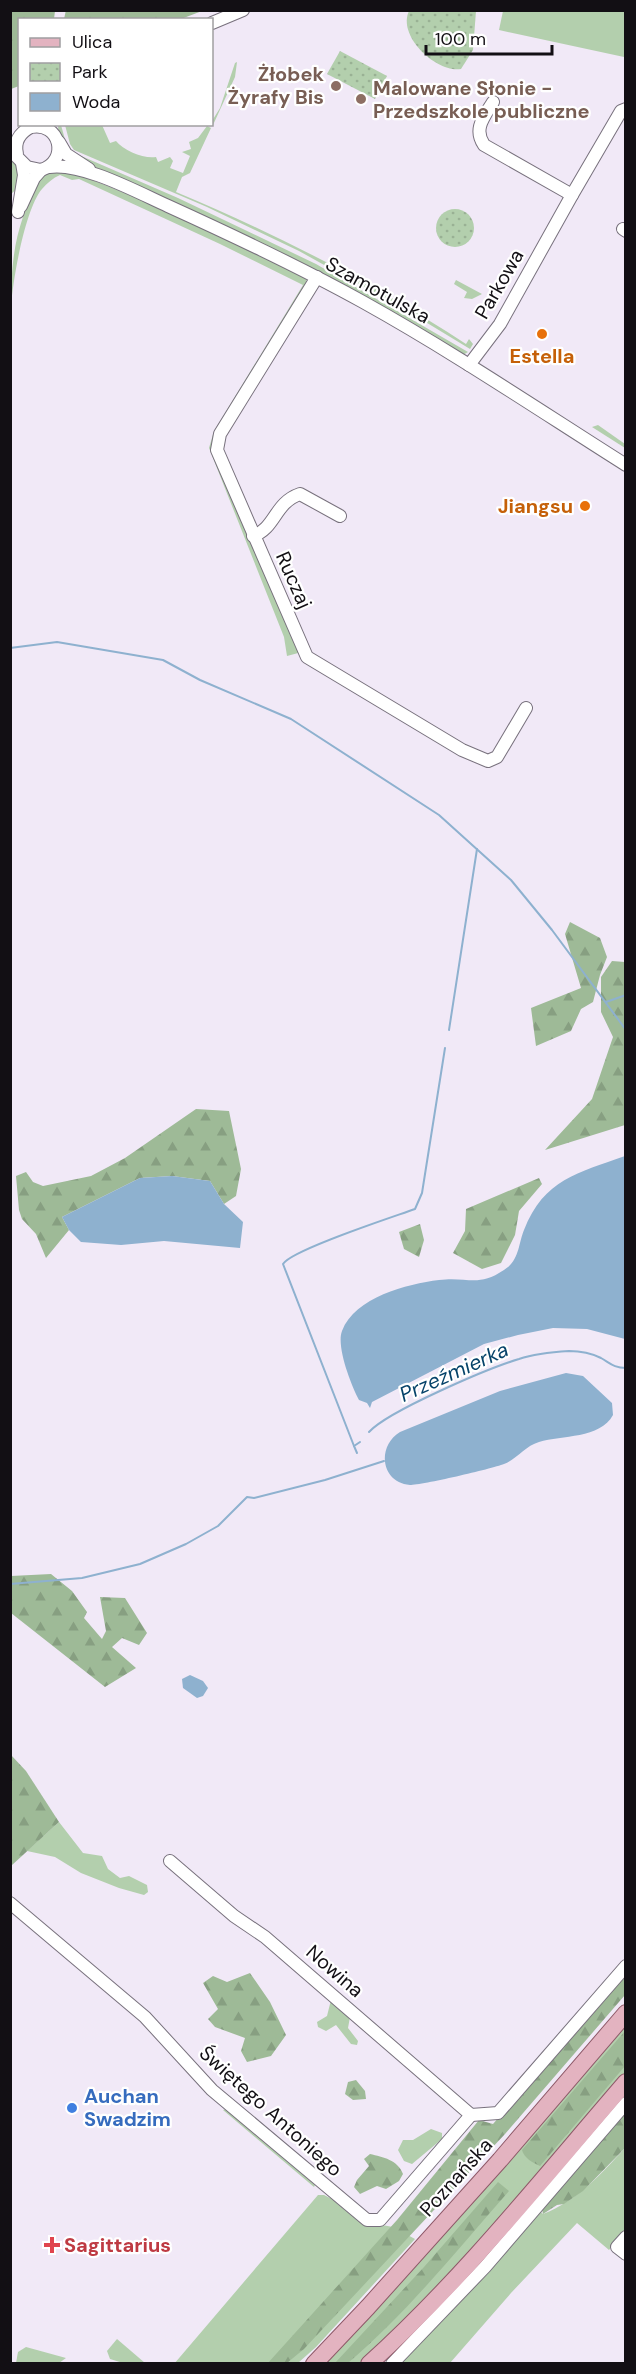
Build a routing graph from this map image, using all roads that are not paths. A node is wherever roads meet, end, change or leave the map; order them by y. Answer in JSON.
{"nodes":[{"id":1,"x":243,"y":10,"type":"edge"},
{"id":2,"x":213,"y":23,"type":"edge"},
{"id":3,"x":493,"y":102,"type":"dead end"},
{"id":4,"x":626,"y":109,"type":"edge"},
{"id":5,"x":37,"y":126,"type":"edge"},
{"id":6,"x":42,"y":126,"type":"edge"},
{"id":7,"x":56,"y":134,"type":"edge"},
{"id":8,"x":16,"y":135,"type":"edge"},
{"id":9,"x":16,"y":156,"type":"edge"},
{"id":10,"x":45,"y":168,"type":"junction"},
{"id":11,"x":98,"y":175,"type":"junction"},
{"id":12,"x":572,"y":195,"type":"junction"},
{"id":13,"x":317,"y":277,"type":"junction"},
{"id":14,"x":469,"y":366,"type":"junction"},
{"id":15,"x":626,"y":465,"type":"edge"},
{"id":16,"x":340,"y":516,"type":"dead end"},
{"id":17,"x":254,"y":536,"type":"junction"},
{"id":18,"x":526,"y":708,"type":"dead end"},
{"id":19,"x":170,"y":1861,"type":"dead end"},
{"id":20,"x":10,"y":1903,"type":"edge"},
{"id":21,"x":626,"y":1966,"type":"edge"},
{"id":22,"x":626,"y":2013,"type":"edge"},
{"id":23,"x":626,"y":2082,"type":"edge"},
{"id":24,"x":626,"y":2103,"type":"edge"},
{"id":25,"x":471,"y":2115,"type":"junction"},
{"id":26,"x":320,"y":2358,"type":"edge"},
{"id":27,"x":305,"y":2364,"type":"edge"},
{"id":28,"x":369,"y":2364,"type":"edge"},
{"id":29,"x":392,"y":2364,"type":"edge"}],
"edges":[{"from":1,"to":2,"type":"street"},
{"from":3,"to":12,"type":"street"},
{"from":4,"to":12,"type":"street","name":"Parkowa"},
{"from":5,"to":8,"type":"street"},
{"from":6,"to":7,"type":"street"},
{"from":7,"to":10,"type":"street"},
{"from":7,"to":11,"type":"street","name":"Szamotulska"},
{"from":8,"to":9,"type":"street"},
{"from":9,"to":10,"type":"street"},
{"from":9,"to":10,"type":"street"},
{"from":10,"to":11,"type":"street","name":"Szamotulska"},
{"from":11,"to":13,"type":"street","name":"Szamotulska"},
{"from":12,"to":14,"type":"street","name":"Parkowa"},
{"from":13,"to":14,"type":"street","name":"Szamotulska"},
{"from":13,"to":17,"type":"street","name":"Ruczaj"},
{"from":14,"to":15,"type":"street","name":"Szamotulska"},
{"from":16,"to":17,"type":"street"},
{"from":17,"to":18,"type":"street","name":"Ruczaj"},
{"from":19,"to":25,"type":"street","name":"Nowina"},
{"from":20,"to":25,"type":"street","name":"Świętego Antoniego"},
{"from":21,"to":25,"type":"street","name":"Poznańska"},
{"from":22,"to":26,"type":"main road","name":"Poznańska"},
{"from":23,"to":28,"type":"main road"},
{"from":24,"to":29,"type":"street"},
{"from":26,"to":27,"type":"main road","name":"Poznańska"}]}
